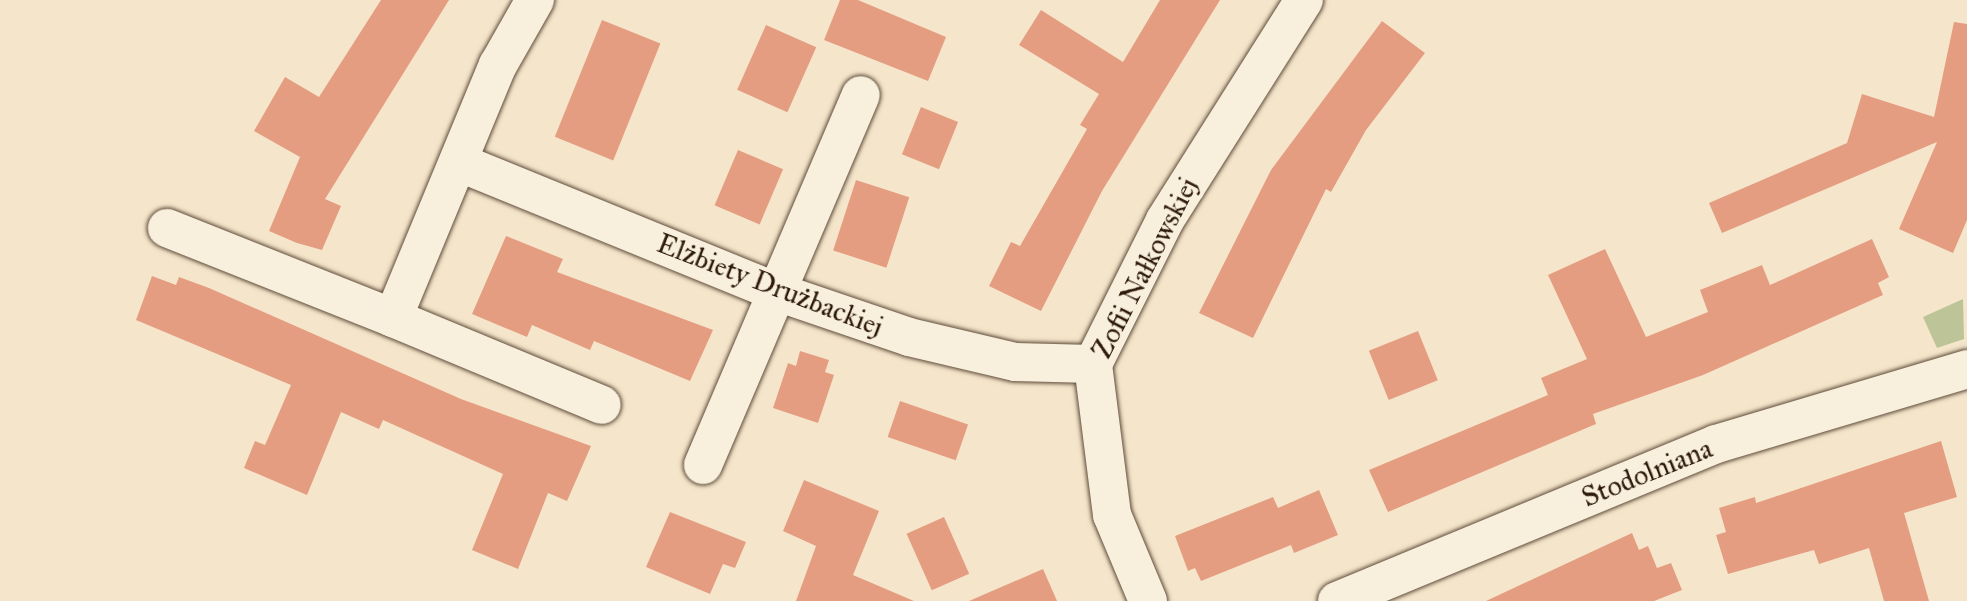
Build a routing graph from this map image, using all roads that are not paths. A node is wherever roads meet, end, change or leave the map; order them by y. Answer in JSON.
{"nodes":[{"id":1,"x":535,"y":0,"type":"edge"},
{"id":2,"x":1304,"y":0,"type":"edge"},
{"id":3,"x":861,"y":95,"type":"dead end"},
{"id":4,"x":458,"y":162,"type":"junction"},
{"id":5,"x":167,"y":228,"type":"dead end"},
{"id":6,"x":777,"y":292,"type":"junction"},
{"id":7,"x":393,"y":318,"type":"junction"},
{"id":8,"x":1093,"y":364,"type":"junction"},
{"id":9,"x":1967,"y":369,"type":"edge"},
{"id":10,"x":602,"y":405,"type":"dead end"},
{"id":11,"x":703,"y":465,"type":"dead end"},
{"id":12,"x":1148,"y":601,"type":"edge"},
{"id":13,"x":1337,"y":601,"type":"edge"}],
"edges":[{"from":1,"to":4,"type":"street"},
{"from":2,"to":8,"type":"street","name":"Zofii Nałkowskiej"},
{"from":3,"to":6,"type":"street"},
{"from":4,"to":6,"type":"street","name":"Elżbiety Drużbackiej"},
{"from":4,"to":7,"type":"street"},
{"from":5,"to":7,"type":"street"},
{"from":6,"to":8,"type":"street","name":"Elżbiety Drużbackiej"},
{"from":6,"to":11,"type":"street"},
{"from":7,"to":10,"type":"street"},
{"from":8,"to":12,"type":"street","name":"Zofii Nałkowskiej"},
{"from":9,"to":13,"type":"street","name":"Stodolniana"}]}
